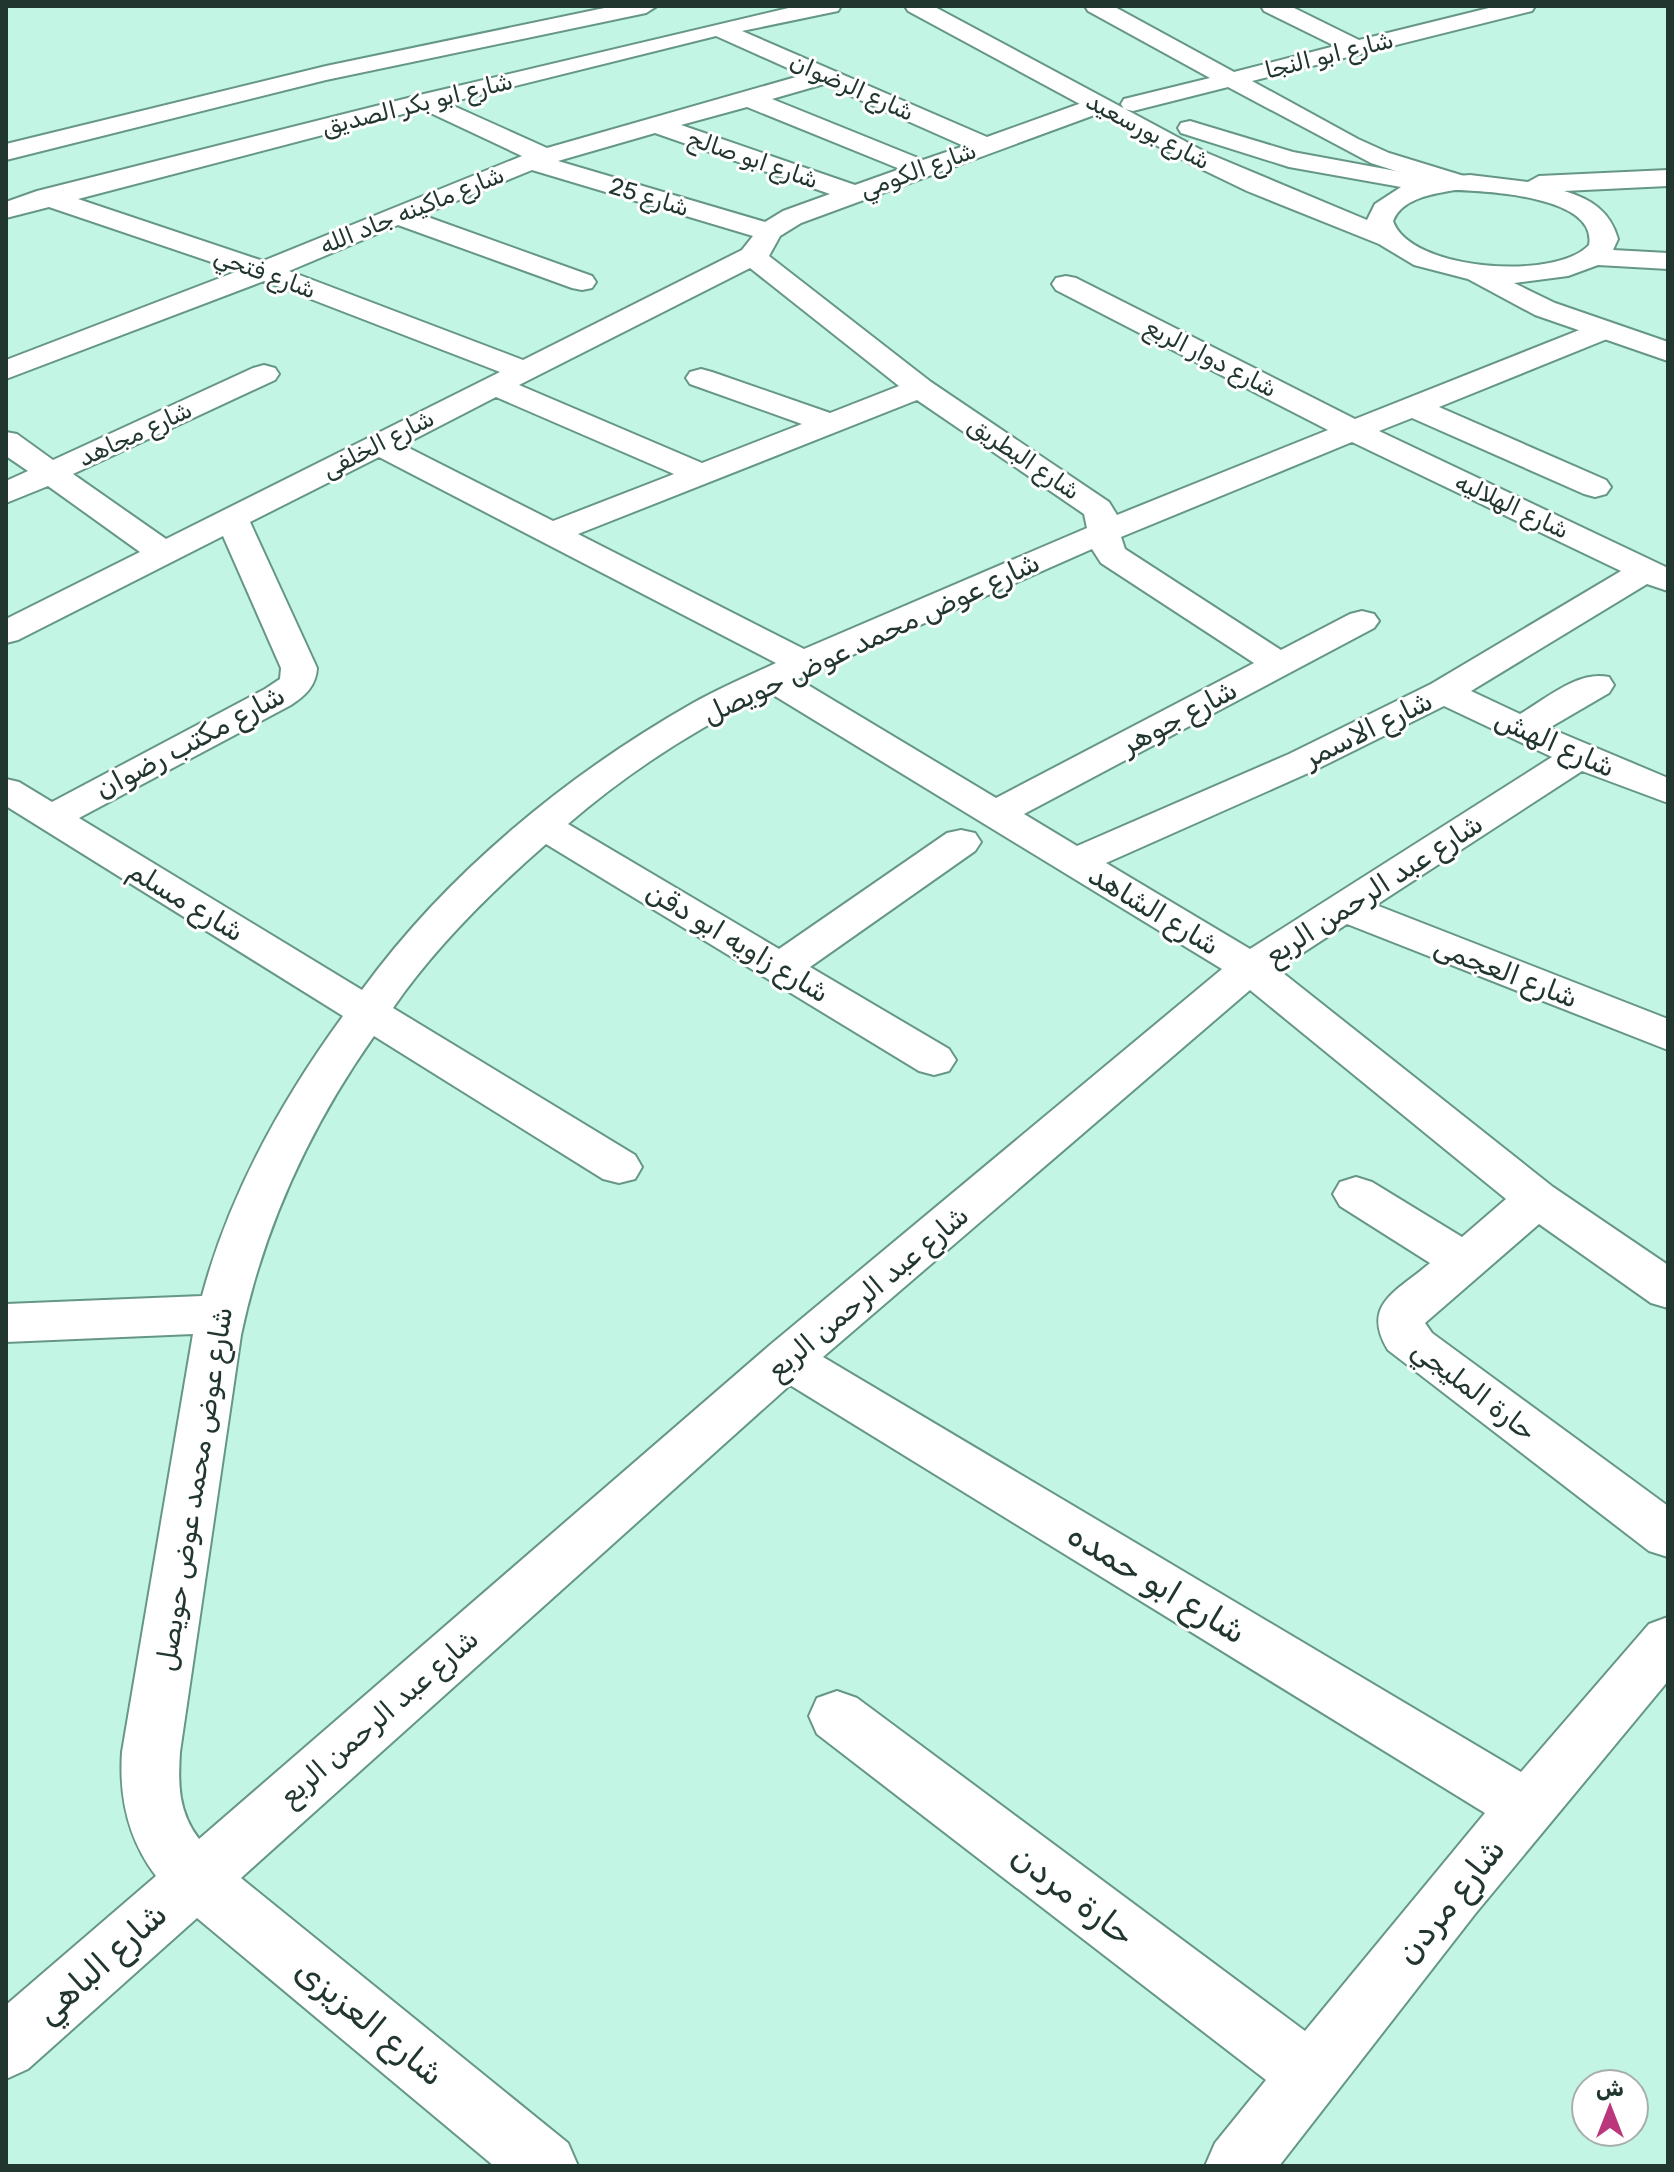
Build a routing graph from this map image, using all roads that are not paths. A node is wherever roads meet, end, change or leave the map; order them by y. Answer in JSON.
{"nodes":[{"id":1,"x":646,"y":6,"type":"edge"},
{"id":2,"x":830,"y":6,"type":"edge"},
{"id":3,"x":916,"y":6,"type":"edge"},
{"id":4,"x":947,"y":6,"type":"edge"},
{"id":5,"x":1096,"y":6,"type":"edge"},
{"id":6,"x":1272,"y":6,"type":"edge"},
{"id":7,"x":1424,"y":6,"type":"edge"},
{"id":8,"x":1524,"y":6,"type":"edge"},
{"id":9,"x":1460,"y":22,"type":"junction"},
{"id":10,"x":718,"y":29,"type":"junction"},
{"id":11,"x":1356,"y":48,"type":"junction"},
{"id":12,"x":826,"y":76,"type":"junction"},
{"id":13,"x":1230,"y":80,"type":"junction"},
{"id":14,"x":747,"y":98,"type":"junction"},
{"id":15,"x":424,"y":101,"type":"junction"},
{"id":16,"x":1133,"y":104,"type":"junction"},
{"id":17,"x":1099,"y":105,"type":"junction"},
{"id":18,"x":653,"y":124,"type":"junction"},
{"id":19,"x":986,"y":146,"type":"junction"},
{"id":20,"x":6,"y":152,"type":"edge"},
{"id":21,"x":538,"y":159,"type":"junction"},
{"id":22,"x":922,"y":169,"type":"junction"},
{"id":23,"x":1668,"y":178,"type":"edge"},
{"id":24,"x":6,"y":183,"type":"edge"},
{"id":25,"x":1444,"y":184,"type":"junction"},
{"id":26,"x":1505,"y":184,"type":"junction"},
{"id":27,"x":852,"y":193,"type":"junction"},
{"id":28,"x":49,"y":198,"type":"junction"},
{"id":29,"x":6,"y":210,"type":"edge"},
{"id":30,"x":398,"y":216,"type":"junction"},
{"id":31,"x":1389,"y":238,"type":"junction"},
{"id":32,"x":760,"y":244,"type":"junction"},
{"id":33,"x":1593,"y":257,"type":"junction"},
{"id":34,"x":1668,"y":261,"type":"edge"},
{"id":35,"x":264,"y":271,"type":"junction"},
{"id":36,"x":1468,"y":271,"type":"junction"},
{"id":37,"x":582,"y":282,"type":"dead end"},
{"id":38,"x":1066,"y":284,"type":"dead end"},
{"id":39,"x":1602,"y":331,"type":"junction"},
{"id":40,"x":1668,"y":352,"type":"edge"},
{"id":41,"x":6,"y":370,"type":"edge"},
{"id":42,"x":522,"y":370,"type":"junction"},
{"id":43,"x":264,"y":374,"type":"dead end"},
{"id":44,"x":701,"y":378,"type":"dead end"},
{"id":45,"x":492,"y":385,"type":"junction"},
{"id":46,"x":920,"y":388,"type":"junction"},
{"id":47,"x":1413,"y":407,"type":"junction"},
{"id":48,"x":830,"y":423,"type":"junction"},
{"id":49,"x":1356,"y":432,"type":"junction"},
{"id":50,"x":6,"y":441,"type":"edge"},
{"id":51,"x":378,"y":444,"type":"junction"},
{"id":52,"x":50,"y":473,"type":"junction"},
{"id":53,"x":702,"y":474,"type":"junction"},
{"id":54,"x":1595,"y":487,"type":"dead end"},
{"id":55,"x":6,"y":493,"type":"edge"},
{"id":56,"x":232,"y":518,"type":"junction"},
{"id":57,"x":552,"y":533,"type":"junction"},
{"id":58,"x":1102,"y":533,"type":"junction"},
{"id":59,"x":163,"y":553,"type":"junction"},
{"id":60,"x":1657,"y":576,"type":"edge"},
{"id":61,"x":1362,"y":621,"type":"dead end"},
{"id":62,"x":6,"y":633,"type":"edge"},
{"id":63,"x":1279,"y":664,"type":"junction"},
{"id":64,"x":787,"y":671,"type":"junction"},
{"id":65,"x":1596,"y":685,"type":"dead end"},
{"id":66,"x":1444,"y":692,"type":"junction"},
{"id":67,"x":1521,"y":729,"type":"junction"},
{"id":68,"x":1579,"y":756,"type":"junction"},
{"id":69,"x":6,"y":790,"type":"edge"},
{"id":70,"x":1668,"y":792,"type":"edge"},
{"id":71,"x":995,"y":814,"type":"junction"},
{"id":72,"x":50,"y":818,"type":"junction"},
{"id":73,"x":542,"y":825,"type":"junction"},
{"id":74,"x":961,"y":842,"type":"dead end"},
{"id":75,"x":1075,"y":862,"type":"junction"},
{"id":76,"x":1345,"y":908,"type":"junction"},
{"id":77,"x":780,"y":968,"type":"junction"},
{"id":78,"x":1250,"y":968,"type":"junction"},
{"id":79,"x":367,"y":1011,"type":"junction"},
{"id":80,"x":1664,"y":1028,"type":"edge"},
{"id":81,"x":934,"y":1060,"type":"dead end"},
{"id":82,"x":619,"y":1167,"type":"dead end"},
{"id":83,"x":1356,"y":1194,"type":"dead end"},
{"id":84,"x":1537,"y":1199,"type":"junction"},
{"id":85,"x":1465,"y":1262,"type":"junction"},
{"id":86,"x":1668,"y":1290,"type":"edge"},
{"id":87,"x":219,"y":1314,"type":"junction"},
{"id":88,"x":6,"y":1323,"type":"edge"},
{"id":89,"x":787,"y":1359,"type":"junction"},
{"id":90,"x":1668,"y":1535,"type":"edge"},
{"id":91,"x":1668,"y":1641,"type":"edge"},
{"id":92,"x":837,"y":1716,"type":"dead end"},
{"id":93,"x":1528,"y":1808,"type":"junction"},
{"id":94,"x":196,"y":1879,"type":"junction"},
{"id":95,"x":6,"y":2047,"type":"edge"},
{"id":96,"x":1310,"y":2074,"type":"junction"},
{"id":97,"x":545,"y":2166,"type":"edge"},
{"id":98,"x":1238,"y":2166,"type":"edge"}],
"edges":[{"from":1,"to":20,"type":"street","name":"شارع ابو بكر الصديق"},
{"from":2,"to":10,"type":"street","name":"شارع ابو بكر الصديق"},
{"from":3,"to":17,"type":"street","name":"شارع بورسعيد"},
{"from":4,"to":16,"type":"street","name":"شارع بورسعيد"},
{"from":5,"to":13,"type":"street"},
{"from":6,"to":11,"type":"street"},
{"from":7,"to":9,"type":"street"},
{"from":8,"to":9,"type":"street","name":"شارع ابو النجا"},
{"from":9,"to":11,"type":"street","name":"شارع ابو النجا"},
{"from":10,"to":12,"type":"street","name":"شارع الرضوان"},
{"from":10,"to":15,"type":"street","name":"شارع ابو بكر الصديق"},
{"from":11,"to":13,"type":"street","name":"شارع ابو النجا"},
{"from":12,"to":14,"type":"street","name":"شارع ماكينه جاد الله"},
{"from":12,"to":19,"type":"street","name":"شارع الرضوان"},
{"from":13,"to":16,"type":"street","name":"شارع ابو النجا"},
{"from":13,"to":25,"type":"street"},
{"from":14,"to":18,"type":"street","name":"شارع ماكينه جاد الله"},
{"from":14,"to":22,"type":"street"},
{"from":15,"to":21,"type":"street","name":"شارع 25"},
{"from":15,"to":28,"type":"street","name":"شارع ابو بكر الصديق"},
{"from":16,"to":25,"type":"street","name":"شارع بورسعيد"},
{"from":17,"to":19,"type":"street","name":"شارع الكومي"},
{"from":17,"to":31,"type":"street","name":"شارع بورسعيد"},
{"from":18,"to":21,"type":"street","name":"شارع ماكينه جاد الله"},
{"from":18,"to":27,"type":"street","name":"شارع ابو صالح"},
{"from":19,"to":22,"type":"street","name":"شارع الكومي"},
{"from":21,"to":30,"type":"street","name":"شارع ماكينه جاد الله"},
{"from":21,"to":32,"type":"street","name":"شارع 25"},
{"from":22,"to":27,"type":"street","name":"شارع الكومي"},
{"from":23,"to":26,"type":"street"},
{"from":24,"to":28,"type":"street","name":"شارع فتحي"},
{"from":25,"to":26,"type":"street"},
{"from":25,"to":31,"type":"street"},
{"from":26,"to":33,"type":"street"},
{"from":27,"to":32,"type":"street","name":"شارع الكومي"},
{"from":28,"to":29,"type":"street","name":"شارع ابو بكر الصديق"},
{"from":28,"to":35,"type":"street","name":"شارع فتحي"},
{"from":30,"to":35,"type":"street","name":"شارع ماكينه جاد الله"},
{"from":30,"to":37,"type":"street"},
{"from":31,"to":36,"type":"street","name":"شارع بورسعيد"},
{"from":32,"to":42,"type":"street","name":"شارع الخلفى"},
{"from":32,"to":46,"type":"street","name":"شارع البطريق"},
{"from":33,"to":34,"type":"street"},
{"from":33,"to":36,"type":"street"},
{"from":35,"to":41,"type":"street","name":"شارع ماكينه جاد الله"},
{"from":35,"to":42,"type":"street","name":"شارع فتحي"},
{"from":36,"to":39,"type":"street"},
{"from":38,"to":49,"type":"street","name":"شارع دوار الربع"},
{"from":39,"to":40,"type":"street"},
{"from":39,"to":47,"type":"street","name":"شارع عوض محمد عوض حويصل"},
{"from":42,"to":45,"type":"street","name":"شارع الخلفى"},
{"from":43,"to":52,"type":"street","name":"شارع مجاهد"},
{"from":44,"to":48,"type":"street"},
{"from":45,"to":51,"type":"street","name":"شارع الخلفى"},
{"from":45,"to":53,"type":"street"},
{"from":46,"to":48,"type":"street"},
{"from":46,"to":58,"type":"street","name":"شارع البطريق"},
{"from":47,"to":49,"type":"street","name":"شارع عوض محمد عوض حويصل"},
{"from":47,"to":54,"type":"street"},
{"from":48,"to":53,"type":"street"},
{"from":49,"to":58,"type":"street","name":"شارع عوض محمد عوض حويصل"},
{"from":49,"to":60,"type":"street","name":"شارع الهلاليه"},
{"from":50,"to":52,"type":"street"},
{"from":51,"to":56,"type":"street","name":"شارع الخلفى"},
{"from":51,"to":57,"type":"street","name":"شارع الشاهد"},
{"from":52,"to":55,"type":"street","name":"شارع مجاهد"},
{"from":52,"to":59,"type":"street"},
{"from":53,"to":57,"type":"street"},
{"from":56,"to":59,"type":"street","name":"شارع الخلفى"},
{"from":56,"to":72,"type":"street","name":"شارع مكتب رضوان"},
{"from":57,"to":64,"type":"street","name":"شارع الشاهد"},
{"from":58,"to":63,"type":"street","name":"شارع البطريق"},
{"from":58,"to":64,"type":"street","name":"شارع عوض محمد عوض حويصل"},
{"from":59,"to":62,"type":"street","name":"شارع الخلفى"},
{"from":60,"to":66,"type":"street","name":"شارع الاسمر"},
{"from":61,"to":63,"type":"street","name":"شارع جوهر"},
{"from":63,"to":71,"type":"street","name":"شارع جوهر"},
{"from":64,"to":71,"type":"street","name":"شارع الشاهد"},
{"from":64,"to":73,"type":"street","name":"شارع عوض محمد عوض حويصل"},
{"from":65,"to":67,"type":"street"},
{"from":66,"to":67,"type":"street","name":"شارع الهش"},
{"from":66,"to":75,"type":"street","name":"شارع الاسمر"},
{"from":67,"to":68,"type":"street","name":"شارع الهش"},
{"from":68,"to":70,"type":"street","name":"شارع الهش"},
{"from":68,"to":76,"type":"street","name":"شارع عبد الرحمن الربع"},
{"from":69,"to":72,"type":"street","name":"شارع مسلم"},
{"from":71,"to":75,"type":"street","name":"شارع الشاهد"},
{"from":72,"to":79,"type":"street","name":"شارع مسلم"},
{"from":73,"to":77,"type":"street","name":"شارع زاويه ابو دقن"},
{"from":73,"to":79,"type":"street","name":"شارع عوض محمد عوض حويصل"},
{"from":74,"to":77,"type":"street"},
{"from":75,"to":78,"type":"street","name":"شارع الشاهد"},
{"from":76,"to":78,"type":"street","name":"شارع عبد الرحمن الربع"},
{"from":76,"to":80,"type":"street","name":"شارع العجمى"},
{"from":77,"to":81,"type":"street","name":"شارع زاويه ابو دقن"},
{"from":78,"to":84,"type":"street","name":"شارع الشاهد"},
{"from":78,"to":89,"type":"street","name":"شارع عبد الرحمن الربع"},
{"from":79,"to":82,"type":"street","name":"شارع مسلم"},
{"from":79,"to":87,"type":"street","name":"شارع عوض محمد عوض حويصل"},
{"from":83,"to":85,"type":"street"},
{"from":84,"to":85,"type":"street","name":"حارة المليجي"},
{"from":84,"to":86,"type":"street","name":"شارع الشاهد"},
{"from":85,"to":90,"type":"street","name":"حارة المليجي"},
{"from":87,"to":88,"type":"street"},
{"from":87,"to":94,"type":"street","name":"شارع عوض محمد عوض حويصل"},
{"from":89,"to":93,"type":"street","name":"شارع ابو حمده"},
{"from":89,"to":94,"type":"street","name":"شارع عبد الرحمن الربع"},
{"from":91,"to":93,"type":"street","name":"شارع مردن"},
{"from":92,"to":96,"type":"street","name":"حارة مردن"},
{"from":93,"to":96,"type":"street","name":"شارع مردن"},
{"from":94,"to":95,"type":"street","name":"شارع الباهي"},
{"from":94,"to":97,"type":"street","name":"شارع العزيزى"},
{"from":96,"to":98,"type":"street","name":"شارع مردن"}]}
